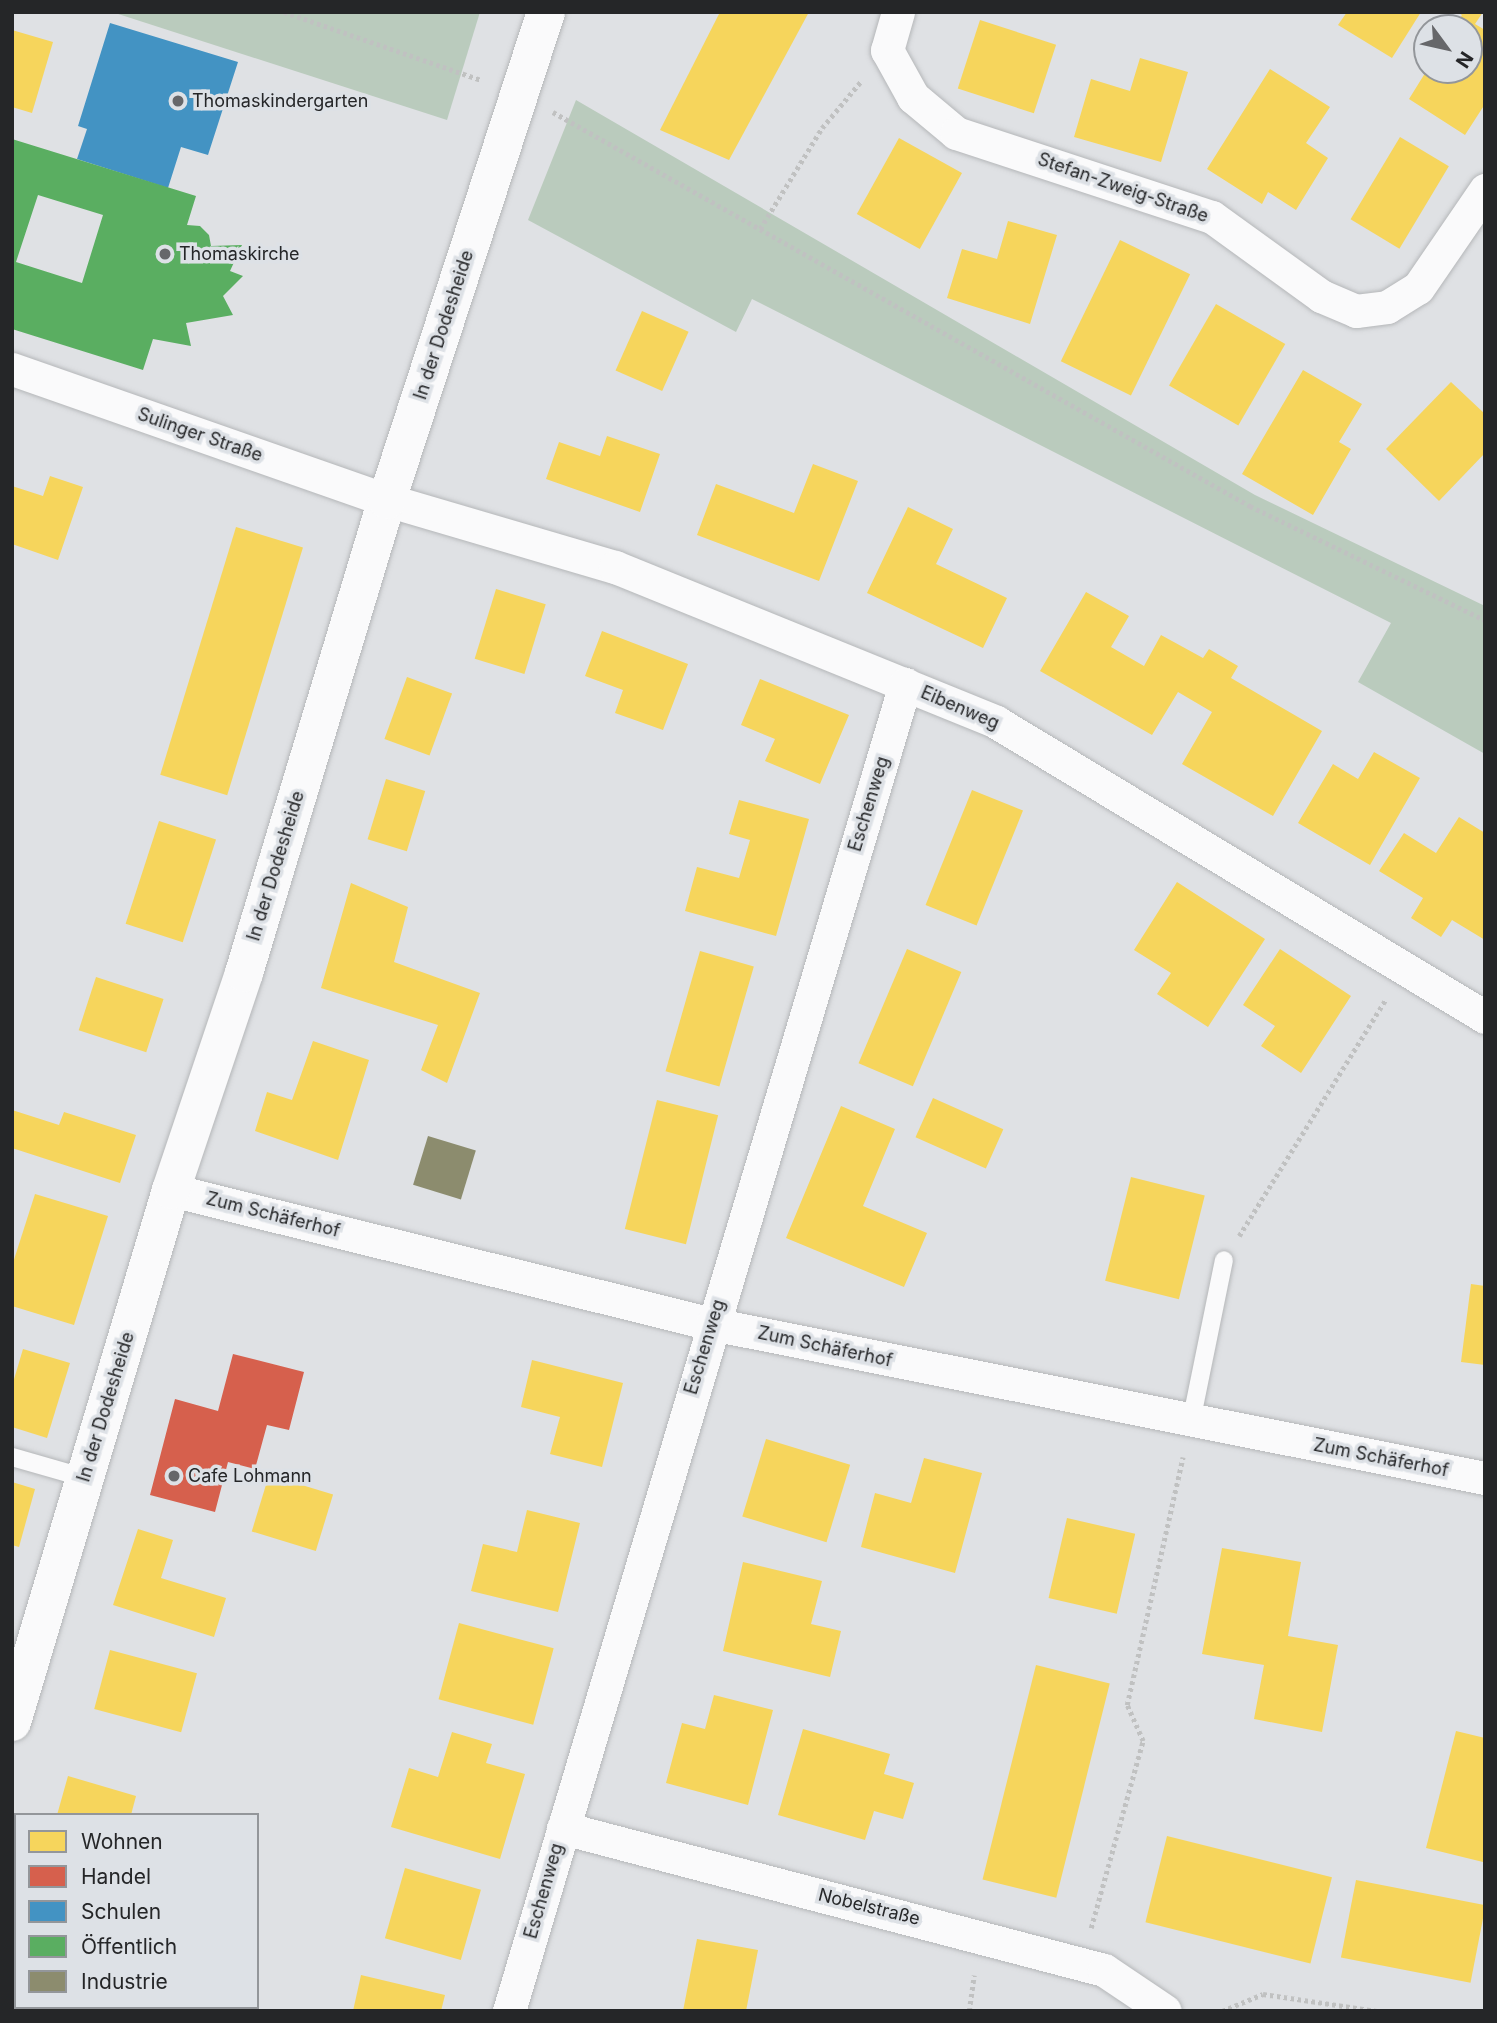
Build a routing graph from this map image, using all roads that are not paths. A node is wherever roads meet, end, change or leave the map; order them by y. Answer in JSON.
{"nodes":[{"id":1,"x":546,"y":12,"type":"edge"},
{"id":2,"x":898,"y":12,"type":"edge"},
{"id":3,"x":1485,"y":190,"type":"edge"},
{"id":4,"x":12,"y":369,"type":"edge"},
{"id":5,"x":387,"y":500,"type":"junction"},
{"id":6,"x":905,"y":684,"type":"junction"},
{"id":7,"x":1485,"y":1017,"type":"edge"},
{"id":8,"x":171,"y":1190,"type":"junction"},
{"id":9,"x":1224,"y":1260,"type":"road end"},
{"id":10,"x":712,"y":1324,"type":"junction"},
{"id":11,"x":1191,"y":1422,"type":"junction"},
{"id":12,"x":12,"y":1457,"type":"edge"},
{"id":13,"x":85,"y":1478,"type":"junction"},
{"id":14,"x":1485,"y":1478,"type":"edge"},
{"id":15,"x":12,"y":1722,"type":"edge"},
{"id":16,"x":562,"y":1828,"type":"junction"},
{"id":17,"x":509,"y":2011,"type":"edge"},
{"id":18,"x":1165,"y":2011,"type":"edge"}],
"edges":[{"from":1,"to":5,"type":"street","name":"In der Dodesheide"},
{"from":2,"to":3,"type":"street","name":"Stefan-Zweig-Straße"},
{"from":4,"to":5,"type":"street","name":"Sulinger Straße"},
{"from":5,"to":6,"type":"street","name":"Eibenweg"},
{"from":5,"to":8,"type":"street","name":"In der Dodesheide"},
{"from":6,"to":7,"type":"street","name":"Eibenweg"},
{"from":6,"to":10,"type":"street","name":"Eschenweg"},
{"from":8,"to":10,"type":"street","name":"Zum Schäferhof"},
{"from":8,"to":13,"type":"street","name":"In der Dodesheide"},
{"from":9,"to":11,"type":"lane"},
{"from":10,"to":11,"type":"street","name":"Zum Schäferhof"},
{"from":10,"to":16,"type":"street","name":"Eschenweg"},
{"from":11,"to":14,"type":"street","name":"Zum Schäferhof"},
{"from":12,"to":13,"type":"lane"},
{"from":13,"to":15,"type":"street","name":"In der Dodesheide"},
{"from":16,"to":17,"type":"street","name":"Eschenweg"},
{"from":16,"to":18,"type":"street","name":"Nobelstraße"}]}
